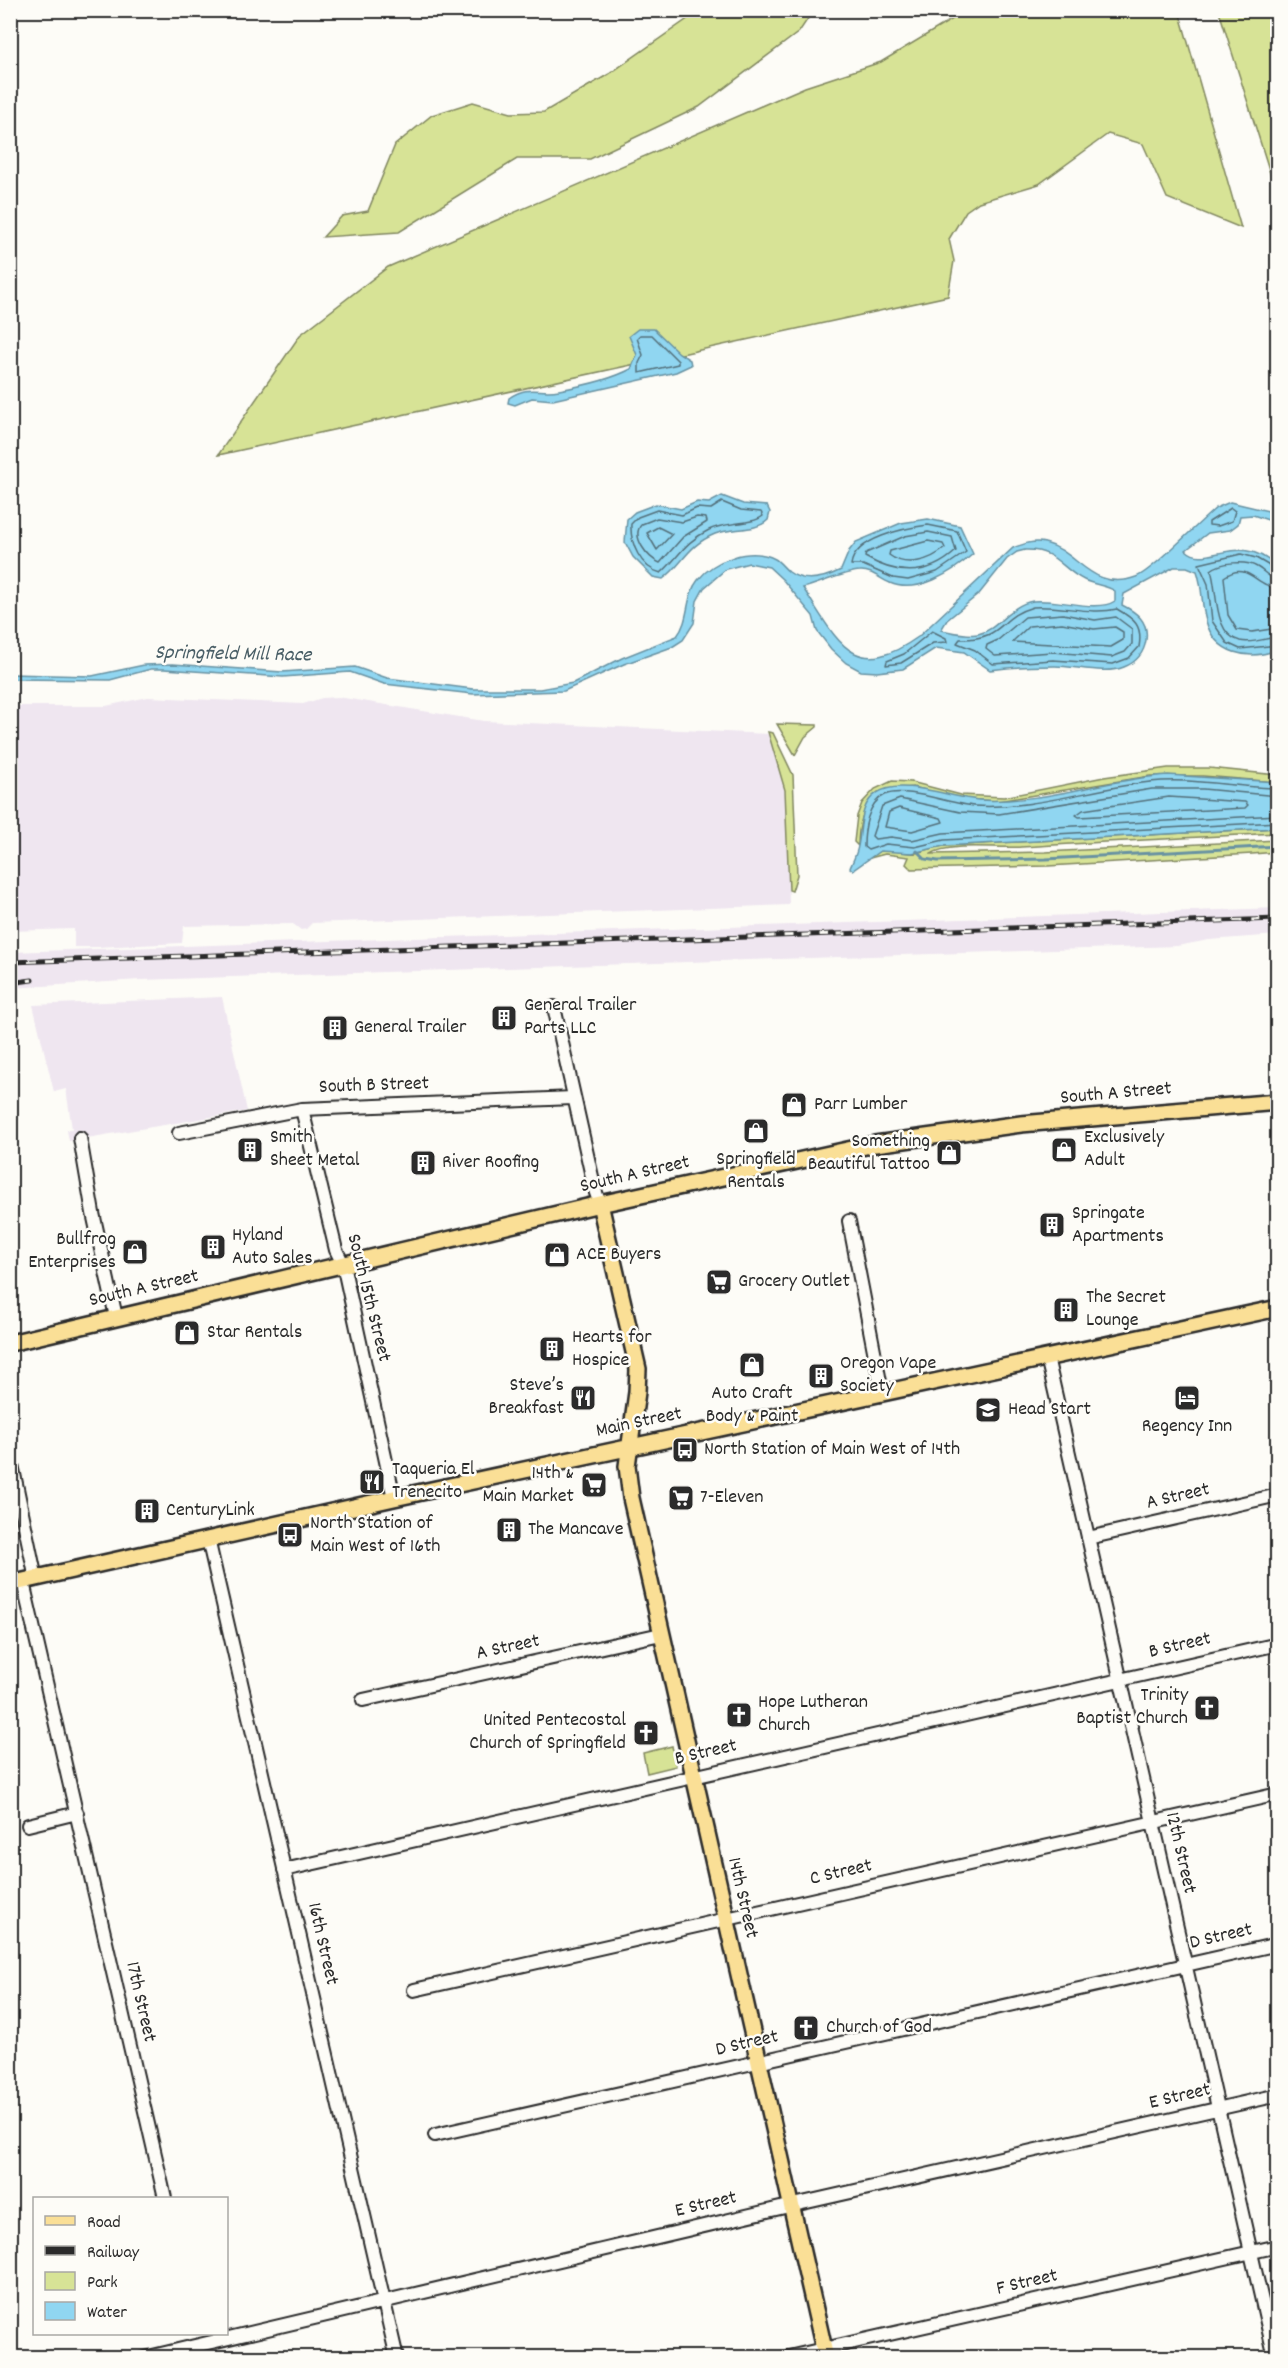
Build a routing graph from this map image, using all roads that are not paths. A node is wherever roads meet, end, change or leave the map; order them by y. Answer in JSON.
{"nodes":[{"id":1,"x":554,"y":1007,"type":"dead end"},
{"id":2,"x":573,"y":1098,"type":"junction"},
{"id":3,"x":1278,"y":1102,"type":"edge"},
{"id":4,"x":302,"y":1109,"type":"junction"},
{"id":5,"x":179,"y":1133,"type":"dead end"},
{"id":6,"x":80,"y":1138,"type":"dead end"},
{"id":7,"x":600,"y":1204,"type":"junction"},
{"id":8,"x":849,"y":1221,"type":"dead end"},
{"id":9,"x":343,"y":1264,"type":"junction"},
{"id":10,"x":1278,"y":1308,"type":"edge"},
{"id":11,"x":116,"y":1317,"type":"junction"},
{"id":12,"x":10,"y":1343,"type":"edge"},
{"id":13,"x":1047,"y":1356,"type":"junction"},
{"id":14,"x":882,"y":1392,"type":"junction"},
{"id":15,"x":628,"y":1448,"type":"junction"},
{"id":16,"x":10,"y":1455,"type":"edge"},
{"id":17,"x":1278,"y":1495,"type":"edge"},
{"id":18,"x":394,"y":1497,"type":"junction"},
{"id":19,"x":1088,"y":1538,"type":"junction"},
{"id":20,"x":208,"y":1539,"type":"junction"},
{"id":21,"x":23,"y":1581,"type":"edge"},
{"id":22,"x":661,"y":1634,"type":"junction"},
{"id":23,"x":1278,"y":1644,"type":"edge"},
{"id":24,"x":1120,"y":1679,"type":"junction"},
{"id":25,"x":363,"y":1700,"type":"dead end"},
{"id":26,"x":693,"y":1776,"type":"junction"},
{"id":27,"x":1278,"y":1794,"type":"edge"},
{"id":28,"x":77,"y":1813,"type":"junction"},
{"id":29,"x":1153,"y":1822,"type":"junction"},
{"id":30,"x":28,"y":1825,"type":"dead end"},
{"id":31,"x":284,"y":1870,"type":"junction"},
{"id":32,"x":726,"y":1919,"type":"junction"},
{"id":33,"x":1278,"y":1944,"type":"edge"},
{"id":34,"x":1186,"y":1965,"type":"junction"},
{"id":35,"x":414,"y":1990,"type":"dead end"},
{"id":36,"x":758,"y":2062,"type":"junction"},
{"id":37,"x":1278,"y":2095,"type":"edge"},
{"id":38,"x":1219,"y":2109,"type":"junction"},
{"id":39,"x":435,"y":2135,"type":"dead end"},
{"id":40,"x":165,"y":2197,"type":"edge"},
{"id":41,"x":791,"y":2205,"type":"junction"},
{"id":42,"x":1278,"y":2246,"type":"edge"},
{"id":43,"x":1251,"y":2252,"type":"junction"},
{"id":44,"x":384,"y":2302,"type":"junction"},
{"id":45,"x":228,"y":2333,"type":"edge"},
{"id":46,"x":218,"y":2335,"type":"edge"},
{"id":47,"x":198,"y":2339,"type":"edge"},
{"id":48,"x":825,"y":2353,"type":"edge"},
{"id":49,"x":144,"y":2358,"type":"edge"},
{"id":50,"x":397,"y":2358,"type":"edge"},
{"id":51,"x":784,"y":2358,"type":"edge"},
{"id":52,"x":1275,"y":2358,"type":"edge"}],
"edges":[{"from":1,"to":2,"type":"street"},
{"from":2,"to":4,"type":"street","name":"South B Street"},
{"from":2,"to":7,"type":"street"},
{"from":3,"to":7,"type":"main road","name":"South A Street"},
{"from":4,"to":5,"type":"street","name":"South B Street"},
{"from":4,"to":9,"type":"street","name":"South 15th Street"},
{"from":6,"to":11,"type":"street"},
{"from":7,"to":9,"type":"main road","name":"South A Street"},
{"from":7,"to":15,"type":"main road","name":"14th Street"},
{"from":8,"to":14,"type":"street"},
{"from":9,"to":11,"type":"main road","name":"South A Street"},
{"from":9,"to":18,"type":"street","name":"South 15th Street"},
{"from":10,"to":13,"type":"main road","name":"Main Street"},
{"from":11,"to":12,"type":"main road","name":"South A Street"},
{"from":13,"to":14,"type":"main road","name":"Main Street"},
{"from":13,"to":19,"type":"street","name":"12th Street"},
{"from":14,"to":15,"type":"main road","name":"Main Street"},
{"from":15,"to":18,"type":"main road","name":"Main Street"},
{"from":15,"to":22,"type":"main road","name":"14th Street"},
{"from":16,"to":21,"type":"street","name":"17th Street"},
{"from":17,"to":19,"type":"street","name":"A Street"},
{"from":18,"to":20,"type":"main road","name":"Main Street"},
{"from":19,"to":24,"type":"street","name":"12th Street"},
{"from":20,"to":21,"type":"main road","name":"Main Street"},
{"from":20,"to":31,"type":"street","name":"16th Street"},
{"from":21,"to":28,"type":"street","name":"17th Street"},
{"from":22,"to":25,"type":"street","name":"A Street"},
{"from":22,"to":26,"type":"main road","name":"14th Street"},
{"from":23,"to":24,"type":"street","name":"B Street"},
{"from":24,"to":26,"type":"street","name":"B Street"},
{"from":24,"to":29,"type":"street","name":"12th Street"},
{"from":26,"to":31,"type":"street","name":"B Street"},
{"from":26,"to":32,"type":"main road","name":"14th Street"},
{"from":27,"to":29,"type":"street","name":"C Street"},
{"from":28,"to":30,"type":"street"},
{"from":28,"to":40,"type":"street","name":"17th Street"},
{"from":29,"to":32,"type":"street","name":"C Street"},
{"from":29,"to":34,"type":"street","name":"12th Street"},
{"from":31,"to":44,"type":"street","name":"16th Street"},
{"from":32,"to":35,"type":"street","name":"C Street"},
{"from":32,"to":36,"type":"main road","name":"14th Street"},
{"from":33,"to":34,"type":"street","name":"D Street"},
{"from":34,"to":36,"type":"street","name":"D Street"},
{"from":34,"to":38,"type":"street","name":"12th Street"},
{"from":36,"to":39,"type":"street","name":"D Street"},
{"from":36,"to":41,"type":"main road","name":"14th Street"},
{"from":37,"to":38,"type":"street","name":"E Street"},
{"from":38,"to":41,"type":"street","name":"E Street"},
{"from":38,"to":43,"type":"street","name":"12th Street"},
{"from":41,"to":44,"type":"street","name":"E Street"},
{"from":41,"to":48,"type":"main road","name":"14th Street"},
{"from":42,"to":43,"type":"street","name":"F Street"},
{"from":43,"to":48,"type":"street","name":"F Street"},
{"from":43,"to":52,"type":"street","name":"12th Street"},
{"from":44,"to":45,"type":"street","name":"E Street"},
{"from":44,"to":50,"type":"street","name":"16th Street"},
{"from":46,"to":47,"type":"street","name":"E Street"},
{"from":47,"to":49,"type":"street","name":"E Street"},
{"from":48,"to":51,"type":"street","name":"F Street"}]}
